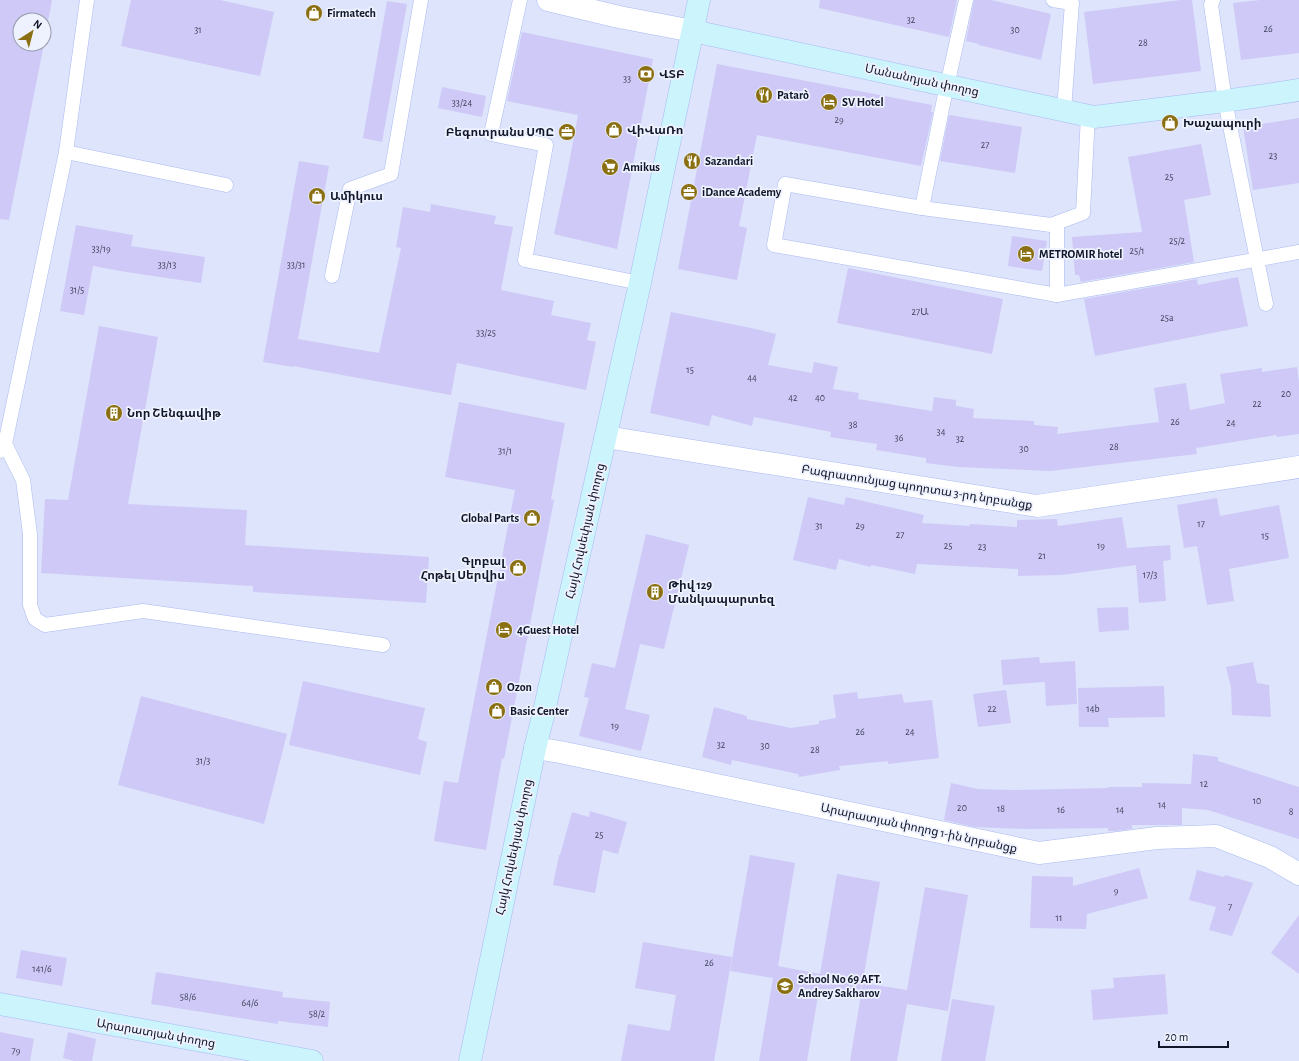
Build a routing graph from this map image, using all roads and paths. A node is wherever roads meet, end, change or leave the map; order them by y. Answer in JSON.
{"nodes":[{"id":1,"x":87,"y":0,"type":"edge"},
{"id":2,"x":421,"y":0,"type":"edge"},
{"id":3,"x":520,"y":0,"type":"edge"},
{"id":4,"x":548,"y":0,"type":"edge"},
{"id":5,"x":699,"y":0,"type":"edge"},
{"id":6,"x":966,"y":0,"type":"edge"},
{"id":7,"x":1054,"y":0,"type":"edge"},
{"id":8,"x":1213,"y":0,"type":"edge"},
{"id":9,"x":693,"y":31,"type":"junction"},
{"id":10,"x":947,"y":85,"type":"junction"},
{"id":11,"x":1299,"y":90,"type":"edge"},
{"id":12,"x":1225,"y":101,"type":"junction"},
{"id":13,"x":1064,"y":110,"type":"junction"},
{"id":14,"x":1088,"y":115,"type":"junction"},
{"id":15,"x":66,"y":152,"type":"junction"},
{"id":16,"x":226,"y":185,"type":"dead end"},
{"id":17,"x":922,"y":208,"type":"junction"},
{"id":18,"x":1057,"y":223,"type":"junction"},
{"id":19,"x":1299,"y":252,"type":"edge"},
{"id":20,"x":1258,"y":259,"type":"junction"},
{"id":21,"x":332,"y":276,"type":"dead end"},
{"id":22,"x":640,"y":284,"type":"junction"},
{"id":23,"x":1057,"y":295,"type":"junction"},
{"id":24,"x":1266,"y":304,"type":"dead end"},
{"id":25,"x":606,"y":437,"type":"junction"},
{"id":26,"x":2,"y":448,"type":"edge"},
{"id":27,"x":1299,"y":467,"type":"edge"},
{"id":28,"x":383,"y":645,"type":"dead end"},
{"id":29,"x":535,"y":748,"type":"junction"},
{"id":30,"x":1299,"y":874,"type":"edge"},
{"id":31,"x":0,"y":1004,"type":"edge"},
{"id":32,"x":312,"y":1061,"type":"edge"},
{"id":33,"x":470,"y":1061,"type":"edge"}],
"edges":[{"from":1,"to":15,"type":"lane"},
{"from":2,"to":21,"type":"lane"},
{"from":3,"to":22,"type":"lane"},
{"from":4,"to":9,"type":"street","name":"Մանանդյան փողոց"},
{"from":5,"to":9,"type":"street","name":"Հայկ Հովսեփյան փողոց"},
{"from":6,"to":10,"type":"lane"},
{"from":7,"to":13,"type":"lane"},
{"from":8,"to":12,"type":"lane"},
{"from":9,"to":10,"type":"street","name":"Մանանդյան փողոց"},
{"from":9,"to":22,"type":"street","name":"Հայկ Հովսեփյան փողոց"},
{"from":10,"to":13,"type":"street","name":"Մանանդյան փողոց"},
{"from":10,"to":17,"type":"lane"},
{"from":11,"to":12,"type":"street","name":"Մանանդյան փողոց"},
{"from":12,"to":14,"type":"street","name":"Մանանդյան փողոց"},
{"from":12,"to":20,"type":"lane"},
{"from":13,"to":14,"type":"street","name":"Մանանդյան փողոց"},
{"from":14,"to":18,"type":"lane"},
{"from":15,"to":16,"type":"lane"},
{"from":15,"to":26,"type":"lane"},
{"from":17,"to":18,"type":"lane"},
{"from":17,"to":23,"type":"lane"},
{"from":18,"to":23,"type":"lane"},
{"from":19,"to":20,"type":"lane"},
{"from":20,"to":23,"type":"lane"},
{"from":20,"to":24,"type":"lane"},
{"from":22,"to":25,"type":"street","name":"Հայկ Հովսեփյան փողոց"},
{"from":25,"to":27,"type":"street","name":"Բագրատունյաց պողոտա 3-րդ նրբանցք"},
{"from":25,"to":29,"type":"street","name":"Հայկ Հովսեփյան փողոց"},
{"from":26,"to":28,"type":"lane"},
{"from":29,"to":30,"type":"street","name":"Արարատյան փողոց 1-ին նրբանցք"},
{"from":29,"to":33,"type":"street","name":"Հայկ Հովսեփյան փողոց"},
{"from":31,"to":32,"type":"street","name":"Արարատյան փողոց"}]}
